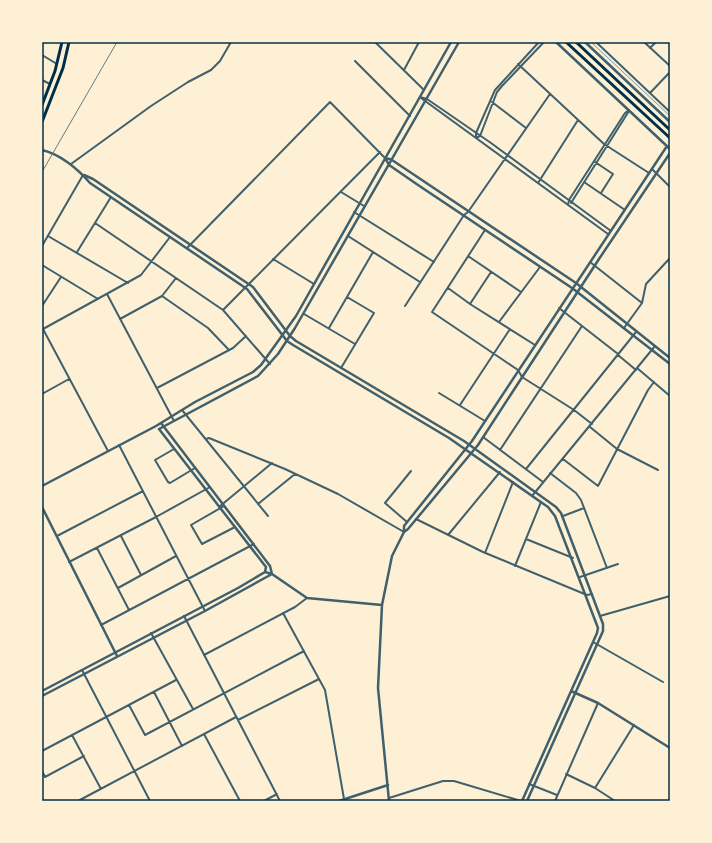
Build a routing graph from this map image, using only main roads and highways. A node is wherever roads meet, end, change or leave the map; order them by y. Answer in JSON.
{"nodes":[{"id":1,"x":62,"y":42,"type":"edge"},
{"id":2,"x":69,"y":42,"type":"edge"},
{"id":3,"x":566,"y":42,"type":"edge"},
{"id":4,"x":576,"y":42,"type":"edge"},
{"id":5,"x":42,"y":105,"type":"edge"},
{"id":6,"x":42,"y":122,"type":"edge"},
{"id":7,"x":670,"y":130,"type":"edge"},
{"id":8,"x":670,"y":138,"type":"edge"}],
"edges":[{"from":1,"to":5,"type":"main road"},
{"from":2,"to":6,"type":"main road"},
{"from":3,"to":8,"type":"main road"},
{"from":4,"to":7,"type":"main road"}]}
